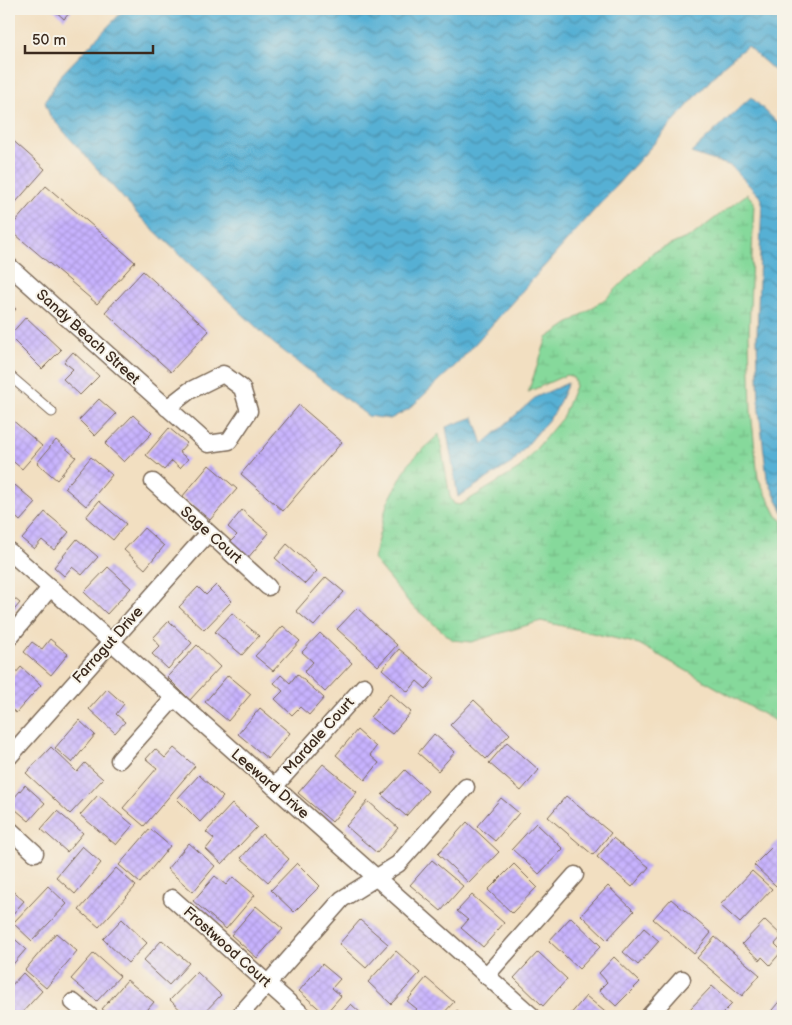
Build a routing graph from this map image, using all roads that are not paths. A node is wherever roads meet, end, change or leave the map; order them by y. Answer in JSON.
{"nodes":[{"id":1,"x":9,"y":266,"type":"edge"},
{"id":2,"x":9,"y":375,"type":"edge"},
{"id":3,"x":167,"y":408,"type":"junction"},
{"id":4,"x":52,"y":412,"type":"dead end"},
{"id":5,"x":153,"y":482,"type":"dead end"},
{"id":6,"x":208,"y":533,"type":"junction"},
{"id":7,"x":9,"y":551,"type":"edge"},
{"id":8,"x":268,"y":587,"type":"dead end"},
{"id":9,"x":50,"y":588,"type":"junction"},
{"id":10,"x":9,"y":638,"type":"edge"},
{"id":11,"x":111,"y":642,"type":"junction"},
{"id":12,"x":364,"y":686,"type":"dead end"},
{"id":13,"x":174,"y":698,"type":"junction"},
{"id":14,"x":9,"y":757,"type":"edge"},
{"id":15,"x":119,"y":760,"type":"dead end"},
{"id":16,"x":274,"y":787,"type":"junction"},
{"id":17,"x":466,"y":787,"type":"dead end"},
{"id":18,"x":9,"y":829,"type":"edge"},
{"id":19,"x":35,"y":853,"type":"dead end"},
{"id":20,"x":575,"y":875,"type":"dead end"},
{"id":21,"x":376,"y":877,"type":"junction"},
{"id":22,"x":172,"y":898,"type":"dead end"},
{"id":23,"x":486,"y":976,"type":"junction"},
{"id":24,"x":682,"y":979,"type":"dead end"},
{"id":25,"x":267,"y":984,"type":"junction"},
{"id":26,"x":73,"y":1002,"type":"dead end"},
{"id":27,"x":90,"y":1016,"type":"edge"},
{"id":28,"x":239,"y":1016,"type":"edge"},
{"id":29,"x":304,"y":1016,"type":"edge"},
{"id":30,"x":532,"y":1016,"type":"edge"},
{"id":31,"x":649,"y":1016,"type":"edge"}],
"edges":[{"from":1,"to":3,"type":"street","name":"Sandy Beach Street"},
{"from":2,"to":4,"type":"lane"},
{"from":3,"to":3,"type":"street","name":"Sandy Beach Street"},
{"from":5,"to":6,"type":"street","name":"Sage Court"},
{"from":6,"to":8,"type":"street","name":"Sage Court"},
{"from":6,"to":11,"type":"street","name":"Farragut Drive"},
{"from":7,"to":9,"type":"street","name":"Leeward Drive"},
{"from":9,"to":10,"type":"street"},
{"from":9,"to":11,"type":"street","name":"Leeward Drive"},
{"from":11,"to":13,"type":"street","name":"Leeward Drive"},
{"from":11,"to":14,"type":"street","name":"Farragut Drive"},
{"from":12,"to":16,"type":"street","name":"Mardale Court"},
{"from":13,"to":15,"type":"street"},
{"from":13,"to":16,"type":"street","name":"Leeward Drive"},
{"from":16,"to":21,"type":"street","name":"Leeward Drive"},
{"from":17,"to":21,"type":"street"},
{"from":18,"to":19,"type":"street"},
{"from":20,"to":23,"type":"street"},
{"from":21,"to":23,"type":"street","name":"Leeward Drive"},
{"from":21,"to":25,"type":"street"},
{"from":22,"to":25,"type":"street","name":"Frostwood Court"},
{"from":23,"to":30,"type":"street","name":"Leeward Drive"},
{"from":24,"to":31,"type":"street"},
{"from":25,"to":28,"type":"street"},
{"from":25,"to":29,"type":"street","name":"Frostwood Court"},
{"from":26,"to":27,"type":"street"}]}
